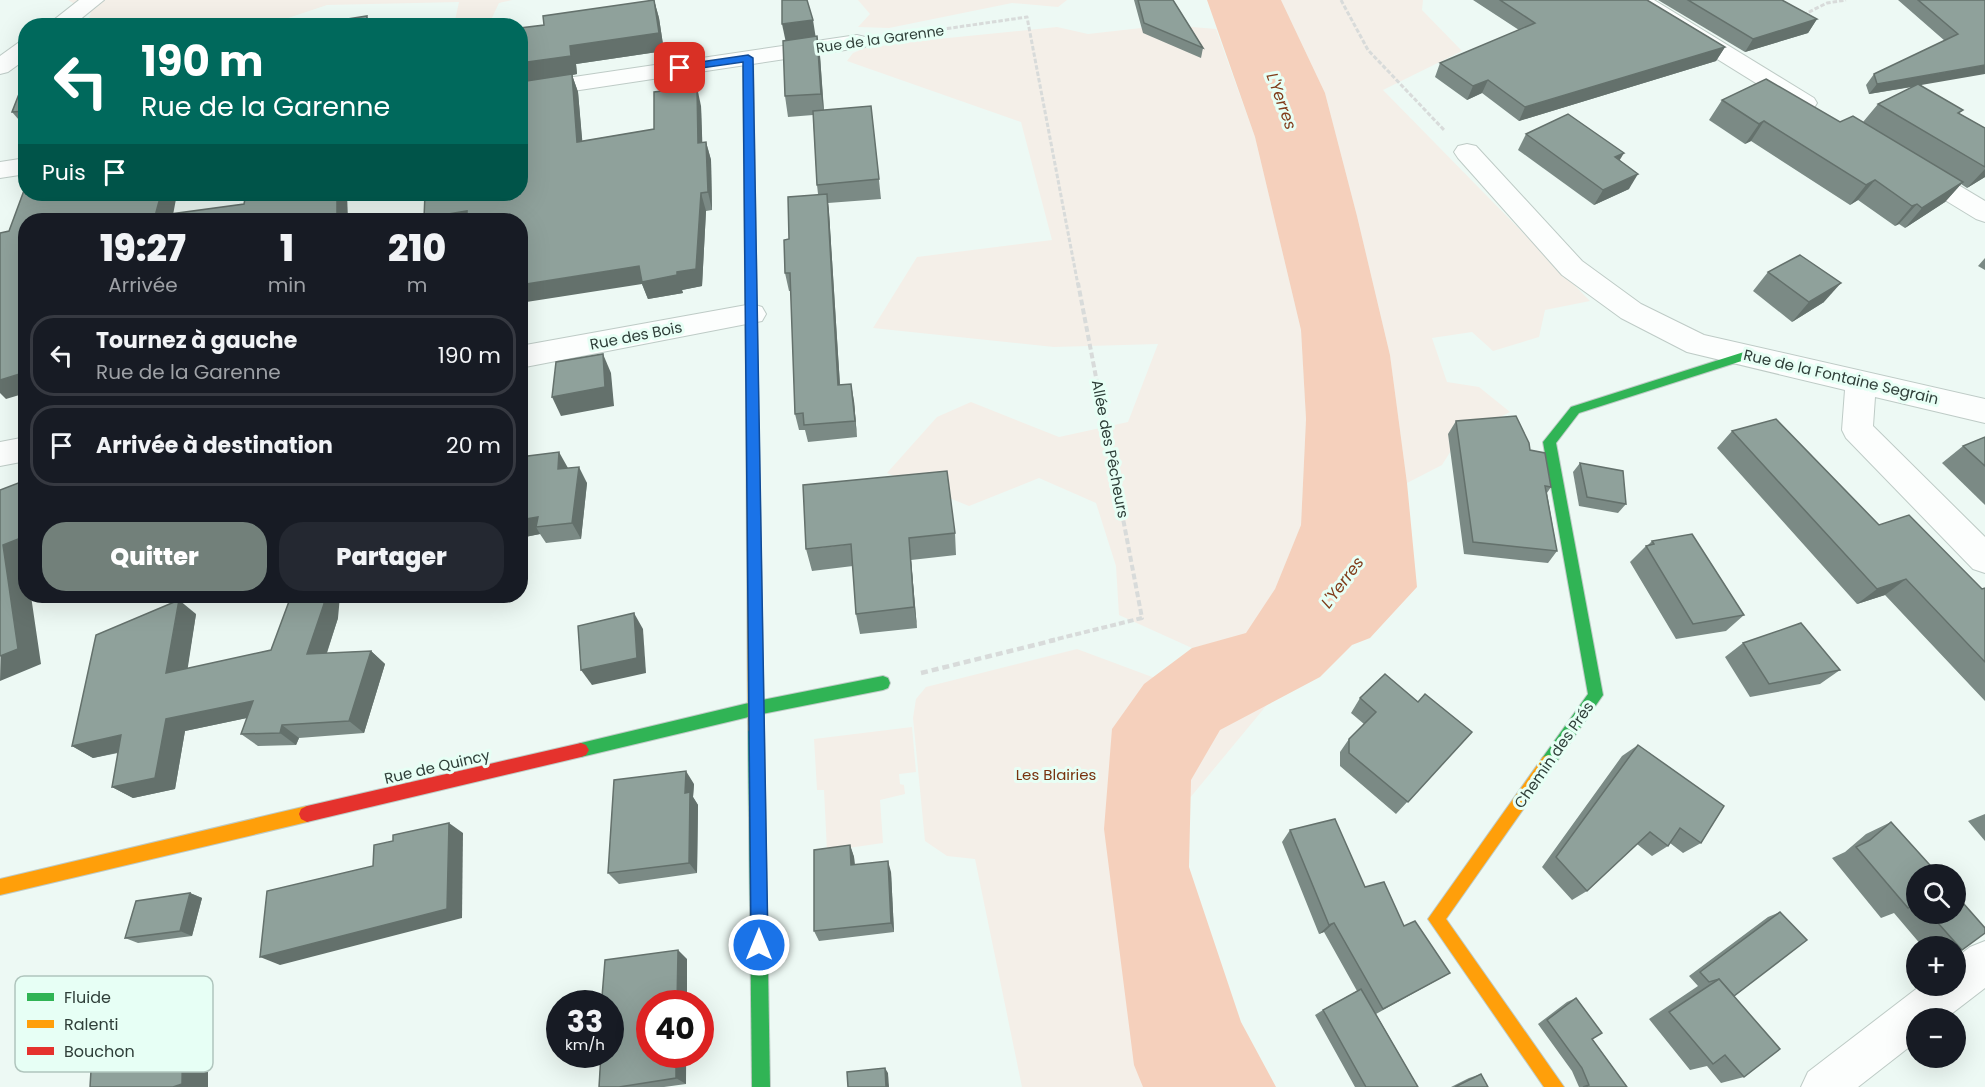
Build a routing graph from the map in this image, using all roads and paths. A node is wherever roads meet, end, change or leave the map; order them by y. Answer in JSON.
{"nodes":[{"id":1,"x":1341,"y":0,"type":"edge"},
{"id":2,"x":1638,"y":0,"type":"edge"},
{"id":3,"x":1846,"y":0,"type":"edge"},
{"id":4,"x":88,"y":4,"type":"edge"},
{"id":5,"x":1027,"y":17,"type":"joint"},
{"id":6,"x":1798,"y":17,"type":"edge"},
{"id":7,"x":68,"y":18,"type":"edge"},
{"id":8,"x":857,"y":42,"type":"joint"},
{"id":9,"x":18,"y":54,"type":"edge"},
{"id":10,"x":748,"y":58,"type":"junction"},
{"id":11,"x":0,"y":67,"type":"edge"},
{"id":12,"x":528,"y":91,"type":"edge"},
{"id":13,"x":1826,"y":116,"type":"edge"},
{"id":14,"x":1467,"y":152,"type":"joint"},
{"id":15,"x":1896,"y":158,"type":"edge"},
{"id":16,"x":18,"y":167,"type":"edge"},
{"id":17,"x":0,"y":170,"type":"edge"},
{"id":18,"x":1985,"y":213,"type":"edge"},
{"id":19,"x":752,"y":314,"type":"junction"},
{"id":20,"x":1747,"y":355,"type":"junction"},
{"id":21,"x":528,"y":356,"type":"edge"},
{"id":22,"x":1861,"y":381,"type":"junction"},
{"id":23,"x":1985,"y":411,"type":"edge"},
{"id":24,"x":18,"y":451,"type":"edge"},
{"id":25,"x":0,"y":454,"type":"edge"},
{"id":26,"x":1985,"y":560,"type":"edge"},
{"id":27,"x":883,"y":683,"type":"joint"},
{"id":28,"x":757,"y":708,"type":"junction"},
{"id":29,"x":0,"y":886,"type":"edge"},
{"id":30,"x":1985,"y":962,"type":"edge"},
{"id":31,"x":1966,"y":977,"type":"edge"},
{"id":32,"x":1941,"y":996,"type":"edge"},
{"id":33,"x":761,"y":1087,"type":"edge"},
{"id":34,"x":1555,"y":1087,"type":"edge"},
{"id":35,"x":1823,"y":1087,"type":"edge"}],
"edges":[{"from":1,"to":14,"type":"path"},
{"from":2,"to":13,"type":"street"},
{"from":3,"to":6,"type":"path"},
{"from":4,"to":7,"type":"street"},
{"from":5,"to":8,"type":"path","name":"Rue de la Garenne"},
{"from":5,"to":27,"type":"path","name":"Allée des Pêcheurs"},
{"from":8,"to":10,"type":"street","name":"Rue de la Garenne"},
{"from":9,"to":11,"type":"street"},
{"from":10,"to":12,"type":"street","name":"Rue de la Garenne"},
{"from":10,"to":19,"type":"street"},
{"from":14,"to":20,"type":"street","name":"Rue de la Fontaine Segrain"},
{"from":15,"to":18,"type":"street"},
{"from":16,"to":17,"type":"street"},
{"from":19,"to":21,"type":"street","name":"Rue des Bois"},
{"from":19,"to":28,"type":"street"},
{"from":20,"to":22,"type":"street","name":"Rue de la Fontaine Segrain"},
{"from":20,"to":34,"type":"street","name":"Chemin des Prés"},
{"from":22,"to":23,"type":"street","name":"Rue de la Fontaine Segrain"},
{"from":22,"to":26,"type":"street"},
{"from":24,"to":25,"type":"street"},
{"from":27,"to":28,"type":"street","name":"Rue de Quincy"},
{"from":28,"to":29,"type":"street","name":"Rue de Quincy"},
{"from":28,"to":33,"type":"street"},
{"from":30,"to":31,"type":"street"},
{"from":32,"to":35,"type":"street"}]}
